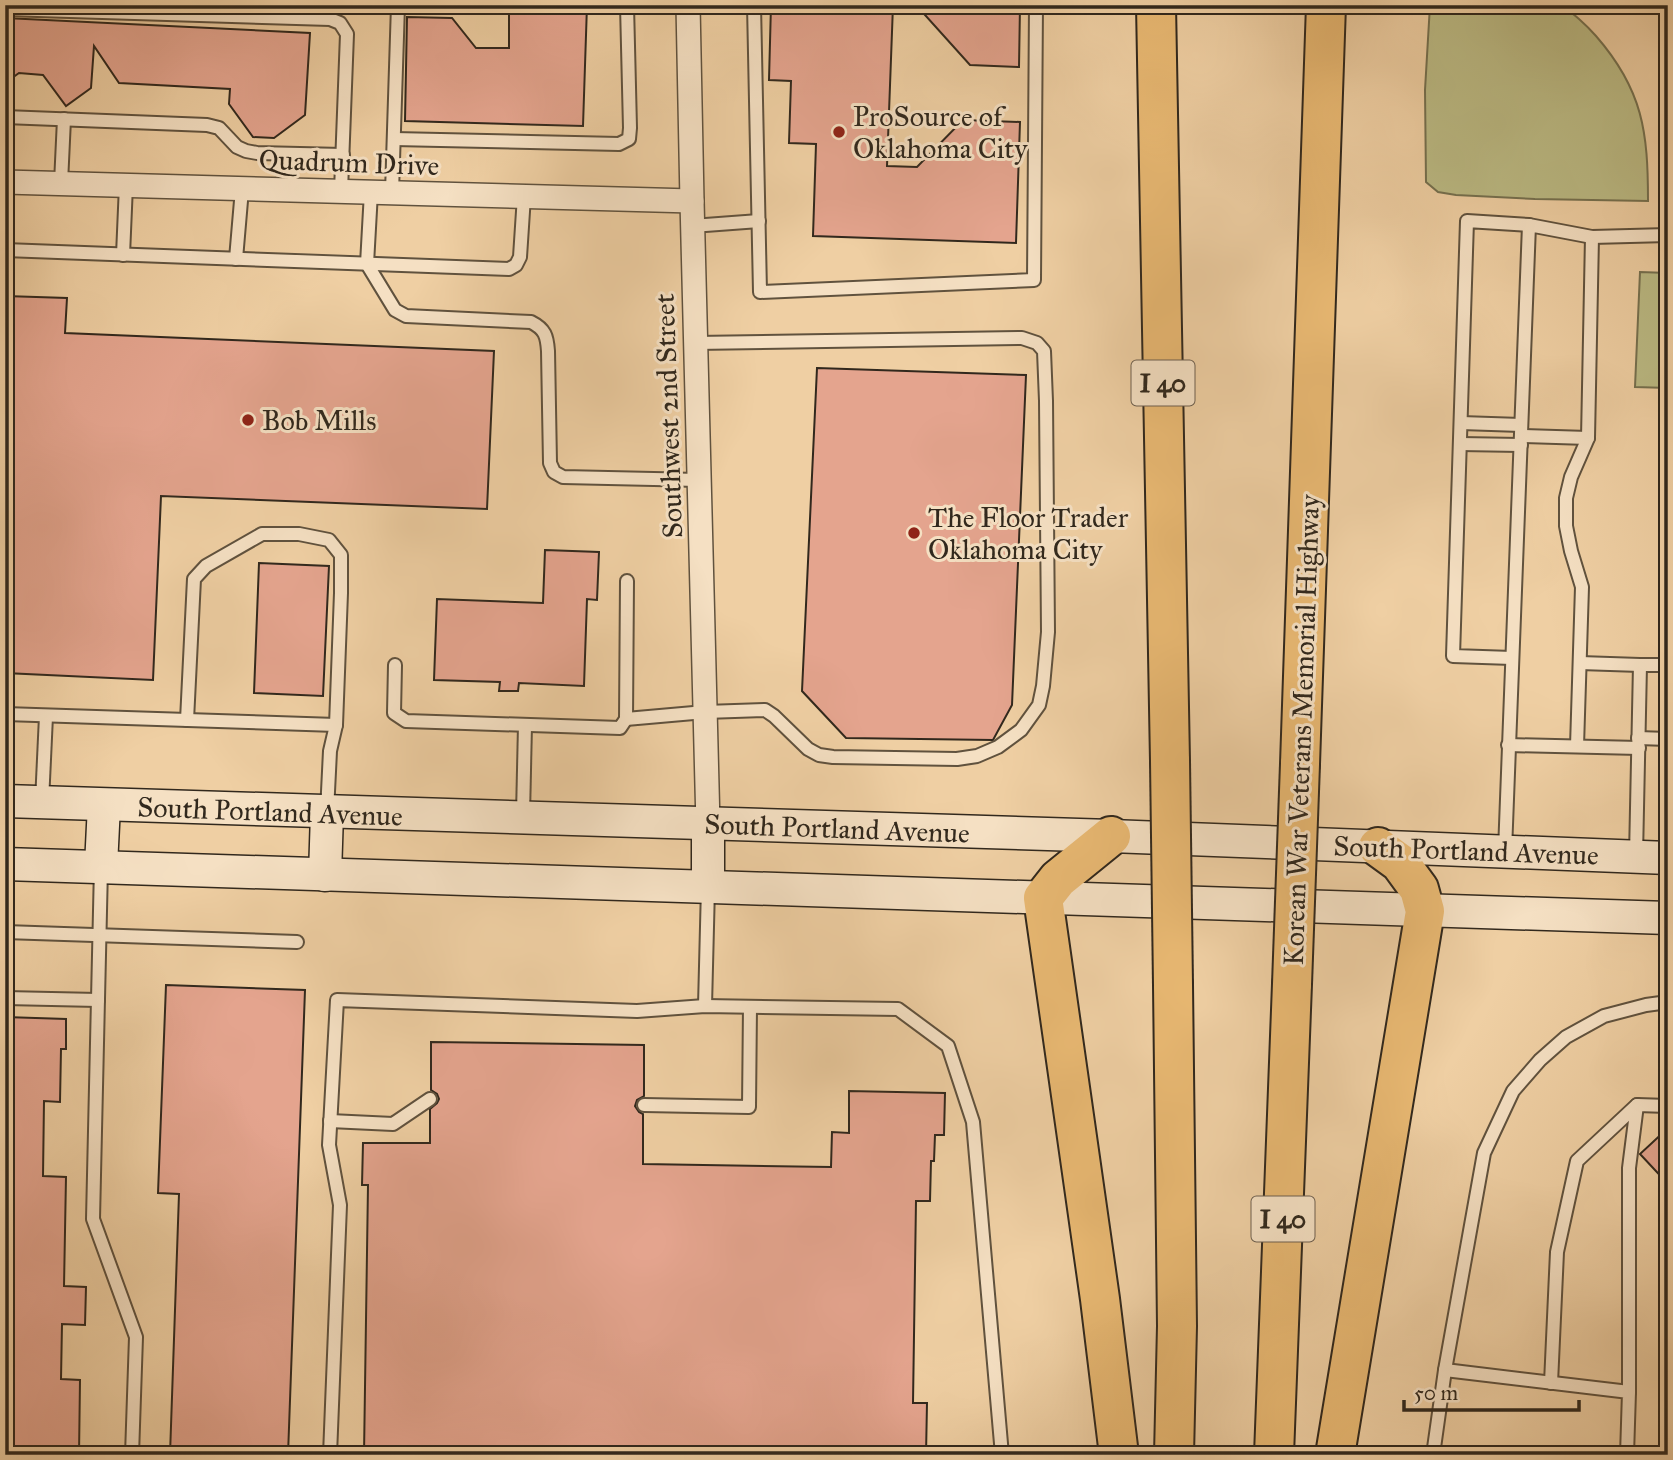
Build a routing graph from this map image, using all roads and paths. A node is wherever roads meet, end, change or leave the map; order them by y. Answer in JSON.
{"nodes":[{"id":1,"x":398,"y":5,"type":"edge"},
{"id":2,"x":627,"y":5,"type":"edge"},
{"id":3,"x":688,"y":5,"type":"edge"},
{"id":4,"x":754,"y":5,"type":"edge"},
{"id":5,"x":1036,"y":5,"type":"edge"},
{"id":6,"x":1156,"y":5,"type":"edge"},
{"id":7,"x":1326,"y":8,"type":"edge"},
{"id":8,"x":5,"y":9,"type":"edge"},
{"id":9,"x":5,"y":117,"type":"edge"},
{"id":10,"x":64,"y":119,"type":"junction"},
{"id":11,"x":394,"y":139,"type":"junction"},
{"id":12,"x":343,"y":155,"type":"junction"},
{"id":13,"x":5,"y":182,"type":"edge"},
{"id":14,"x":61,"y":183,"type":"junction"},
{"id":15,"x":126,"y":185,"type":"junction"},
{"id":16,"x":242,"y":188,"type":"junction"},
{"id":17,"x":341,"y":191,"type":"junction"},
{"id":18,"x":381,"y":192,"type":"junction"},
{"id":19,"x":524,"y":196,"type":"junction"},
{"id":20,"x":692,"y":201,"type":"junction"},
{"id":21,"x":759,"y":221,"type":"junction"},
{"id":22,"x":1529,"y":225,"type":"junction"},
{"id":23,"x":692,"y":226,"type":"junction"},
{"id":24,"x":1668,"y":235,"type":"edge"},
{"id":25,"x":1592,"y":237,"type":"junction"},
{"id":26,"x":5,"y":250,"type":"edge"},
{"id":27,"x":123,"y":255,"type":"junction"},
{"id":28,"x":236,"y":259,"type":"junction"},
{"id":29,"x":368,"y":264,"type":"junction"},
{"id":30,"x":695,"y":343,"type":"junction"},
{"id":31,"x":1461,"y":423,"type":"junction"},
{"id":32,"x":1521,"y":435,"type":"junction"},
{"id":33,"x":1588,"y":438,"type":"junction"},
{"id":34,"x":1460,"y":444,"type":"junction"},
{"id":35,"x":699,"y":480,"type":"junction"},
{"id":36,"x":627,"y":581,"type":"dead end"},
{"id":37,"x":1512,"y":658,"type":"junction"},
{"id":38,"x":1580,"y":663,"type":"junction"},
{"id":39,"x":394,"y":665,"type":"dead end"},
{"id":40,"x":1640,"y":665,"type":"junction"},
{"id":41,"x":1668,"y":666,"type":"edge"},
{"id":42,"x":705,"y":712,"type":"junction"},
{"id":43,"x":5,"y":714,"type":"edge"},
{"id":44,"x":46,"y":716,"type":"junction"},
{"id":45,"x":626,"y":719,"type":"junction"},
{"id":46,"x":187,"y":720,"type":"junction"},
{"id":47,"x":525,"y":725,"type":"junction"},
{"id":48,"x":336,"y":726,"type":"junction"},
{"id":49,"x":1668,"y":739,"type":"edge"},
{"id":50,"x":1639,"y":743,"type":"junction"},
{"id":51,"x":1508,"y":745,"type":"junction"},
{"id":52,"x":1577,"y":746,"type":"junction"},
{"id":53,"x":5,"y":801,"type":"edge"},
{"id":54,"x":42,"y":803,"type":"junction"},
{"id":55,"x":104,"y":805,"type":"junction"},
{"id":56,"x":327,"y":813,"type":"junction"},
{"id":57,"x":523,"y":819,"type":"junction"},
{"id":58,"x":708,"y":825,"type":"junction"},
{"id":59,"x":1111,"y":836,"type":"junction"},
{"id":60,"x":1378,"y":847,"type":"junction"},
{"id":61,"x":1505,"y":852,"type":"junction"},
{"id":62,"x":1636,"y":856,"type":"junction"},
{"id":63,"x":1668,"y":858,"type":"edge"},
{"id":64,"x":5,"y":864,"type":"edge"},
{"id":65,"x":101,"y":866,"type":"junction"},
{"id":66,"x":325,"y":875,"type":"junction"},
{"id":67,"x":708,"y":887,"type":"junction"},
{"id":68,"x":1042,"y":898,"type":"junction"},
{"id":69,"x":1425,"y":911,"type":"junction"},
{"id":70,"x":1664,"y":923,"type":"edge"},
{"id":71,"x":5,"y":932,"type":"edge"},
{"id":72,"x":99,"y":935,"type":"junction"},
{"id":73,"x":297,"y":942,"type":"dead end"},
{"id":74,"x":5,"y":998,"type":"edge"},
{"id":75,"x":97,"y":1000,"type":"junction"},
{"id":76,"x":1668,"y":1002,"type":"edge"},
{"id":77,"x":705,"y":1006,"type":"junction"},
{"id":78,"x":750,"y":1007,"type":"junction"},
{"id":79,"x":430,"y":1099,"type":"dead end"},
{"id":80,"x":643,"y":1105,"type":"dead end"},
{"id":81,"x":1637,"y":1105,"type":"junction"},
{"id":82,"x":1668,"y":1106,"type":"edge"},
{"id":83,"x":330,"y":1121,"type":"junction"},
{"id":84,"x":1445,"y":1370,"type":"junction"},
{"id":85,"x":1551,"y":1383,"type":"junction"},
{"id":86,"x":1629,"y":1392,"type":"junction"},
{"id":87,"x":132,"y":1455,"type":"edge"},
{"id":88,"x":330,"y":1455,"type":"edge"},
{"id":89,"x":1002,"y":1455,"type":"edge"},
{"id":90,"x":1119,"y":1455,"type":"edge"},
{"id":91,"x":1174,"y":1455,"type":"edge"},
{"id":92,"x":1274,"y":1455,"type":"edge"},
{"id":93,"x":1335,"y":1455,"type":"edge"},
{"id":94,"x":1433,"y":1455,"type":"edge"},
{"id":95,"x":1627,"y":1455,"type":"edge"}],
"edges":[{"from":1,"to":11,"type":"lane"},
{"from":2,"to":11,"type":"lane"},
{"from":3,"to":20,"type":"street","name":"Southwest 2nd Street"},
{"from":4,"to":21,"type":"lane"},
{"from":5,"to":21,"type":"lane"},
{"from":6,"to":91,"type":"highway","number":"I 40","bridge":true},
{"from":7,"to":92,"type":"highway","name":"Korean War Veterans Memorial Highway","number":"I 40","bridge":true},
{"from":8,"to":12,"type":"lane"},
{"from":9,"to":10,"type":"lane"},
{"from":10,"to":12,"type":"lane"},
{"from":10,"to":14,"type":"lane"},
{"from":11,"to":18,"type":"lane"},
{"from":12,"to":17,"type":"lane"},
{"from":13,"to":14,"type":"street","name":"Quadrum Drive"},
{"from":14,"to":15,"type":"street","name":"Quadrum Drive"},
{"from":15,"to":16,"type":"street","name":"Quadrum Drive"},
{"from":15,"to":27,"type":"lane"},
{"from":16,"to":17,"type":"street","name":"Quadrum Drive"},
{"from":16,"to":28,"type":"lane"},
{"from":17,"to":18,"type":"street","name":"Quadrum Drive"},
{"from":18,"to":19,"type":"street","name":"Quadrum Drive"},
{"from":18,"to":29,"type":"lane"},
{"from":19,"to":20,"type":"street","name":"Quadrum Drive"},
{"from":19,"to":29,"type":"lane"},
{"from":20,"to":23,"type":"street","name":"Southwest 2nd Street"},
{"from":21,"to":23,"type":"lane"},
{"from":22,"to":25,"type":"lane"},
{"from":22,"to":31,"type":"lane"},
{"from":22,"to":32,"type":"lane"},
{"from":23,"to":30,"type":"street","name":"Southwest 2nd Street"},
{"from":24,"to":25,"type":"lane"},
{"from":25,"to":33,"type":"lane"},
{"from":26,"to":27,"type":"lane"},
{"from":27,"to":28,"type":"lane"},
{"from":28,"to":29,"type":"lane"},
{"from":29,"to":35,"type":"lane"},
{"from":30,"to":35,"type":"street","name":"Southwest 2nd Street"},
{"from":30,"to":42,"type":"lane"},
{"from":31,"to":32,"type":"lane"},
{"from":31,"to":34,"type":"lane"},
{"from":32,"to":33,"type":"lane"},
{"from":32,"to":34,"type":"lane"},
{"from":32,"to":37,"type":"lane"},
{"from":33,"to":38,"type":"lane"},
{"from":34,"to":37,"type":"lane"},
{"from":35,"to":42,"type":"street","name":"Southwest 2nd Street"},
{"from":36,"to":45,"type":"lane"},
{"from":37,"to":51,"type":"lane"},
{"from":38,"to":40,"type":"lane"},
{"from":38,"to":52,"type":"lane"},
{"from":39,"to":47,"type":"lane"},
{"from":40,"to":41,"type":"lane"},
{"from":40,"to":50,"type":"lane"},
{"from":42,"to":45,"type":"lane"},
{"from":42,"to":58,"type":"street","name":"Southwest 2nd Street"},
{"from":43,"to":44,"type":"lane"},
{"from":44,"to":46,"type":"lane"},
{"from":44,"to":54,"type":"lane"},
{"from":45,"to":47,"type":"lane"},
{"from":46,"to":48,"type":"lane"},
{"from":46,"to":48,"type":"lane"},
{"from":47,"to":57,"type":"lane"},
{"from":48,"to":56,"type":"lane"},
{"from":49,"to":50,"type":"lane"},
{"from":50,"to":52,"type":"lane"},
{"from":50,"to":62,"type":"lane"},
{"from":51,"to":52,"type":"lane"},
{"from":51,"to":61,"type":"lane"},
{"from":53,"to":54,"type":"main road","name":"South Portland Avenue"},
{"from":54,"to":55,"type":"main road","name":"South Portland Avenue"},
{"from":55,"to":56,"type":"main road","name":"South Portland Avenue"},
{"from":55,"to":65,"type":"main road"},
{"from":56,"to":57,"type":"main road","name":"South Portland Avenue"},
{"from":56,"to":66,"type":"main road"},
{"from":57,"to":58,"type":"main road","name":"South Portland Avenue"},
{"from":58,"to":59,"type":"main road","name":"South Portland Avenue"},
{"from":58,"to":67,"type":"main road"},
{"from":59,"to":60,"type":"main road","name":"South Portland Avenue"},
{"from":59,"to":68,"type":"highway"},
{"from":60,"to":61,"type":"main road","name":"South Portland Avenue"},
{"from":60,"to":69,"type":"highway"},
{"from":61,"to":62,"type":"main road","name":"South Portland Avenue"},
{"from":62,"to":63,"type":"main road","name":"South Portland Avenue"},
{"from":64,"to":65,"type":"main road"},
{"from":65,"to":66,"type":"main road"},
{"from":65,"to":72,"type":"lane"},
{"from":66,"to":67,"type":"main road"},
{"from":67,"to":68,"type":"main road"},
{"from":67,"to":77,"type":"lane"},
{"from":68,"to":69,"type":"main road"},
{"from":68,"to":90,"type":"highway"},
{"from":69,"to":70,"type":"main road"},
{"from":69,"to":93,"type":"highway"},
{"from":71,"to":72,"type":"lane"},
{"from":72,"to":73,"type":"lane"},
{"from":72,"to":75,"type":"lane"},
{"from":74,"to":75,"type":"lane"},
{"from":75,"to":87,"type":"lane"},
{"from":76,"to":84,"type":"lane"},
{"from":77,"to":78,"type":"lane"},
{"from":77,"to":83,"type":"lane"},
{"from":78,"to":80,"type":"lane"},
{"from":78,"to":89,"type":"lane"},
{"from":79,"to":83,"type":"lane"},
{"from":81,"to":82,"type":"lane"},
{"from":81,"to":85,"type":"lane"},
{"from":81,"to":86,"type":"lane"},
{"from":83,"to":88,"type":"lane"},
{"from":84,"to":85,"type":"lane"},
{"from":84,"to":94,"type":"lane"},
{"from":85,"to":86,"type":"lane"},
{"from":86,"to":95,"type":"lane"}]}
